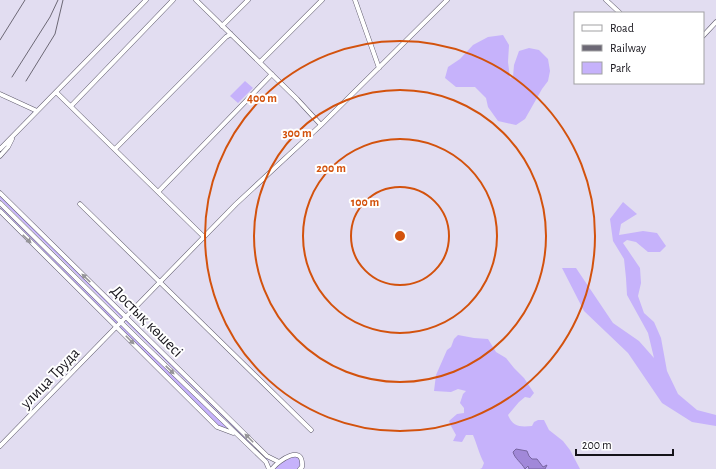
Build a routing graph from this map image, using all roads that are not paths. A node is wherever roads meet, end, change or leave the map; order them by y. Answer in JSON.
{"nodes":[{"id":1,"x":146,"y":0,"type":"edge"},
{"id":2,"x":173,"y":0,"type":"edge"},
{"id":3,"x":196,"y":0,"type":"edge"},
{"id":4,"x":248,"y":0,"type":"edge"},
{"id":5,"x":322,"y":0,"type":"edge"},
{"id":6,"x":356,"y":0,"type":"edge"},
{"id":7,"x":446,"y":0,"type":"edge"},
{"id":8,"x":606,"y":0,"type":"edge"},
{"id":9,"x":619,"y":12,"type":"edge"},
{"id":10,"x":716,"y":22,"type":"edge"},
{"id":11,"x":222,"y":26,"type":"junction"},
{"id":12,"x":231,"y":34,"type":"junction"},
{"id":13,"x":704,"y":35,"type":"edge"},
{"id":14,"x":260,"y":62,"type":"junction"},
{"id":15,"x":379,"y":68,"type":"junction"},
{"id":16,"x":272,"y":74,"type":"junction"},
{"id":17,"x":56,"y":92,"type":"junction"},
{"id":18,"x":0,"y":94,"type":"edge"},
{"id":19,"x":71,"y":106,"type":"junction"},
{"id":20,"x":37,"y":111,"type":"junction"},
{"id":21,"x":321,"y":125,"type":"junction"},
{"id":22,"x":14,"y":132,"type":"junction"},
{"id":23,"x":0,"y":149,"type":"edge"},
{"id":24,"x":115,"y":149,"type":"junction"},
{"id":25,"x":0,"y":156,"type":"edge"},
{"id":26,"x":158,"y":192,"type":"junction"},
{"id":27,"x":0,"y":193,"type":"edge"},
{"id":28,"x":0,"y":203,"type":"edge"},
{"id":29,"x":80,"y":204,"type":"dead end"},
{"id":30,"x":0,"y":211,"type":"edge"},
{"id":31,"x":204,"y":237,"type":"junction"},
{"id":32,"x":160,"y":282,"type":"junction"},
{"id":33,"x":126,"y":317,"type":"junction"},
{"id":34,"x":122,"y":322,"type":"junction"},
{"id":35,"x":117,"y":327,"type":"junction"},
{"id":36,"x":311,"y":430,"type":"dead end"},
{"id":37,"x":237,"y":435,"type":"junction"},
{"id":38,"x":0,"y":446,"type":"edge"},
{"id":39,"x":279,"y":462,"type":"junction"},
{"id":40,"x":271,"y":469,"type":"edge"},
{"id":41,"x":300,"y":469,"type":"edge"}],
"edges":[{"from":1,"to":17,"type":"street"},
{"from":2,"to":19,"type":"street"},
{"from":3,"to":11,"type":"street"},
{"from":4,"to":11,"type":"street"},
{"from":5,"to":14,"type":"street"},
{"from":6,"to":15,"type":"street"},
{"from":7,"to":15,"type":"street","name":"улица Труда"},
{"from":8,"to":9,"type":"street"},
{"from":10,"to":13,"type":"street"},
{"from":11,"to":12,"type":"street"},
{"from":12,"to":14,"type":"street"},
{"from":12,"to":24,"type":"street"},
{"from":14,"to":16,"type":"street"},
{"from":15,"to":21,"type":"street","name":"улица Труда"},
{"from":16,"to":21,"type":"street"},
{"from":16,"to":26,"type":"street"},
{"from":17,"to":19,"type":"street"},
{"from":17,"to":20,"type":"street"},
{"from":18,"to":20,"type":"street"},
{"from":19,"to":24,"type":"street"},
{"from":20,"to":22,"type":"street"},
{"from":21,"to":31,"type":"street","name":"улица Труда"},
{"from":22,"to":23,"type":"street"},
{"from":22,"to":25,"type":"street"},
{"from":24,"to":26,"type":"street"},
{"from":26,"to":31,"type":"street"},
{"from":33,"to":27,"type":"street","name":"Достық көшесі","one_way":true},
{"from":28,"to":34,"type":"street","name":"Достық көшесі"},
{"from":29,"to":32,"type":"street"},
{"from":30,"to":35,"type":"street","one_way":true},
{"from":31,"to":32,"type":"street","name":"улица Труда"},
{"from":32,"to":33,"type":"street","name":"улица Труда"},
{"from":32,"to":36,"type":"street"},
{"from":33,"to":34,"type":"street","name":"улица Труда"},
{"from":39,"to":33,"type":"street","name":"Достық көшесі","one_way":true},
{"from":34,"to":35,"type":"street","name":"улица Труда"},
{"from":34,"to":37,"type":"street","name":"Достық көшесі","one_way":true},
{"from":35,"to":37,"type":"street","one_way":true},
{"from":35,"to":38,"type":"street","name":"улица Труда"},
{"from":37,"to":40,"type":"street","name":"Достық көшесі"},
{"from":39,"to":40,"type":"street"},
{"from":39,"to":41,"type":"street"}]}
